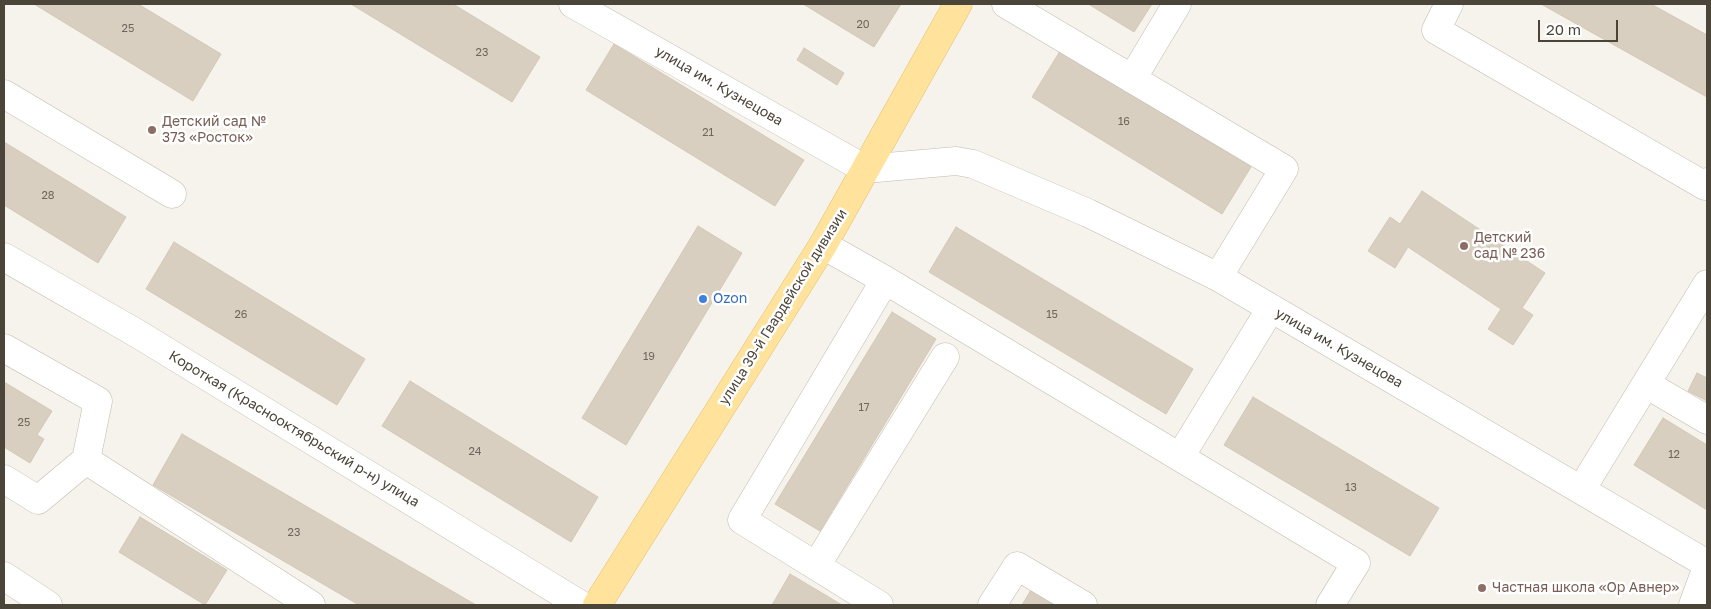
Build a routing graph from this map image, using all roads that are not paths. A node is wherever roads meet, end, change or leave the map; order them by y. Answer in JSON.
{"nodes":[{"id":1,"x":573,"y":4,"type":"edge"},
{"id":2,"x":958,"y":4,"type":"edge"},
{"id":3,"x":1006,"y":4,"type":"edge"},
{"id":4,"x":1177,"y":4,"type":"edge"},
{"id":5,"x":1449,"y":4,"type":"edge"},
{"id":6,"x":1132,"y":79,"type":"junction"},
{"id":7,"x":4,"y":94,"type":"edge"},
{"id":8,"x":865,"y":169,"type":"junction"},
{"id":9,"x":1707,"y":182,"type":"edge"},
{"id":10,"x":172,"y":194,"type":"dead end"},
{"id":11,"x":823,"y":245,"type":"junction"},
{"id":12,"x":4,"y":257,"type":"edge"},
{"id":13,"x":1218,"y":277,"type":"junction"},
{"id":14,"x":885,"y":280,"type":"junction"},
{"id":15,"x":1707,"y":284,"type":"edge"},
{"id":16,"x":1271,"y":308,"type":"junction"},
{"id":17,"x":4,"y":348,"type":"edge"},
{"id":18,"x":945,"y":357,"type":"dead end"},
{"id":19,"x":1646,"y":384,"type":"junction"},
{"id":20,"x":1707,"y":420,"type":"edge"},
{"id":21,"x":1180,"y":457,"type":"junction"},
{"id":22,"x":86,"y":460,"type":"junction"},
{"id":23,"x":4,"y":479,"type":"edge"},
{"id":24,"x":1581,"y":490,"type":"junction"},
{"id":25,"x":816,"y":566,"type":"junction"},
{"id":26,"x":1707,"y":566,"type":"edge"},
{"id":27,"x":4,"y":576,"type":"edge"},
{"id":28,"x":48,"y":605,"type":"edge"},
{"id":29,"x":311,"y":605,"type":"edge"},
{"id":30,"x":581,"y":605,"type":"edge"},
{"id":31,"x":597,"y":605,"type":"edge"},
{"id":32,"x":879,"y":605,"type":"edge"},
{"id":33,"x":992,"y":605,"type":"edge"},
{"id":34,"x":1083,"y":605,"type":"edge"},
{"id":35,"x":1330,"y":605,"type":"edge"},
{"id":36,"x":1693,"y":605,"type":"edge"}],
"edges":[{"from":1,"to":8,"type":"street","name":"улица им. Кузнецова"},
{"from":2,"to":8,"type":"main road","name":"улица 39-й Гвардейской дивизии"},
{"from":3,"to":6,"type":"street"},
{"from":4,"to":6,"type":"street"},
{"from":5,"to":9,"type":"street"},
{"from":6,"to":13,"type":"street"},
{"from":7,"to":10,"type":"street"},
{"from":8,"to":11,"type":"main road","name":"улица 39-й Гвардейской дивизии"},
{"from":8,"to":13,"type":"street","name":"улица им. Кузнецова"},
{"from":11,"to":14,"type":"street"},
{"from":11,"to":31,"type":"main road","name":"улица 39-й Гвардейской дивизии"},
{"from":12,"to":30,"type":"street","name":"Короткая (Краснооктябрьский р-н) улица"},
{"from":13,"to":16,"type":"street","name":"улица им. Кузнецова"},
{"from":14,"to":21,"type":"street"},
{"from":14,"to":25,"type":"street"},
{"from":15,"to":19,"type":"street"},
{"from":16,"to":21,"type":"street"},
{"from":16,"to":24,"type":"street","name":"улица им. Кузнецова"},
{"from":17,"to":22,"type":"street"},
{"from":18,"to":25,"type":"street"},
{"from":19,"to":20,"type":"street"},
{"from":19,"to":24,"type":"street"},
{"from":21,"to":35,"type":"street"},
{"from":22,"to":23,"type":"street"},
{"from":22,"to":29,"type":"street"},
{"from":24,"to":26,"type":"street","name":"улица им. Кузнецова"},
{"from":25,"to":32,"type":"street"},
{"from":26,"to":36,"type":"street","name":"улица им. Кузнецова"},
{"from":27,"to":28,"type":"street"},
{"from":33,"to":34,"type":"street"}]}
